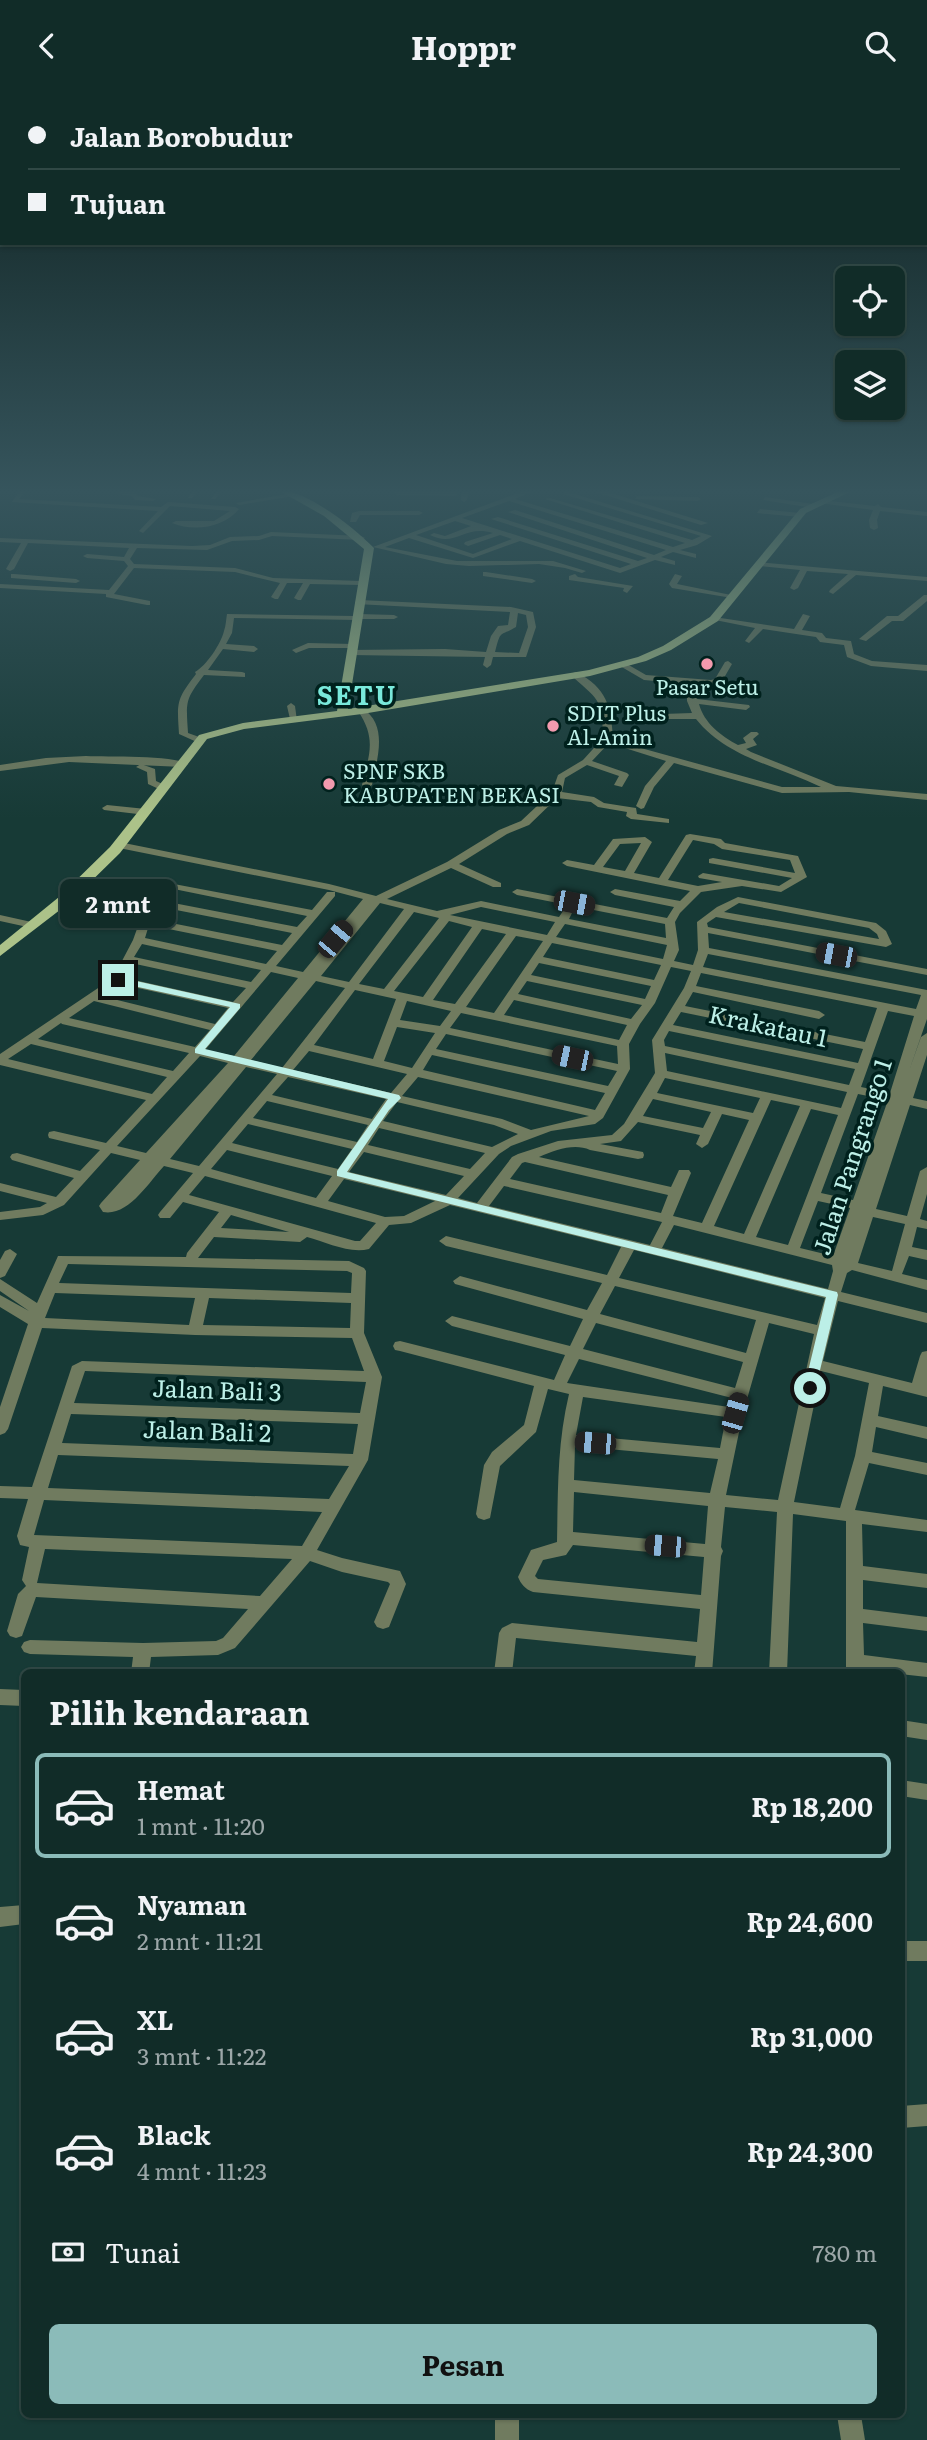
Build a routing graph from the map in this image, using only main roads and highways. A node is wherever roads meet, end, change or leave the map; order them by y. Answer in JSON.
{"nodes":[{"id":1,"x":359,"y":600,"type":"edge"},
{"id":2,"x":729,"y":600,"type":"edge"},
{"id":3,"x":342,"y":713,"type":"junction"},
{"id":4,"x":0,"y":952,"type":"edge"}],
"edges":[{"from":1,"to":3,"type":"main road"},
{"from":2,"to":3,"type":"main road"},
{"from":3,"to":4,"type":"main road"}]}
